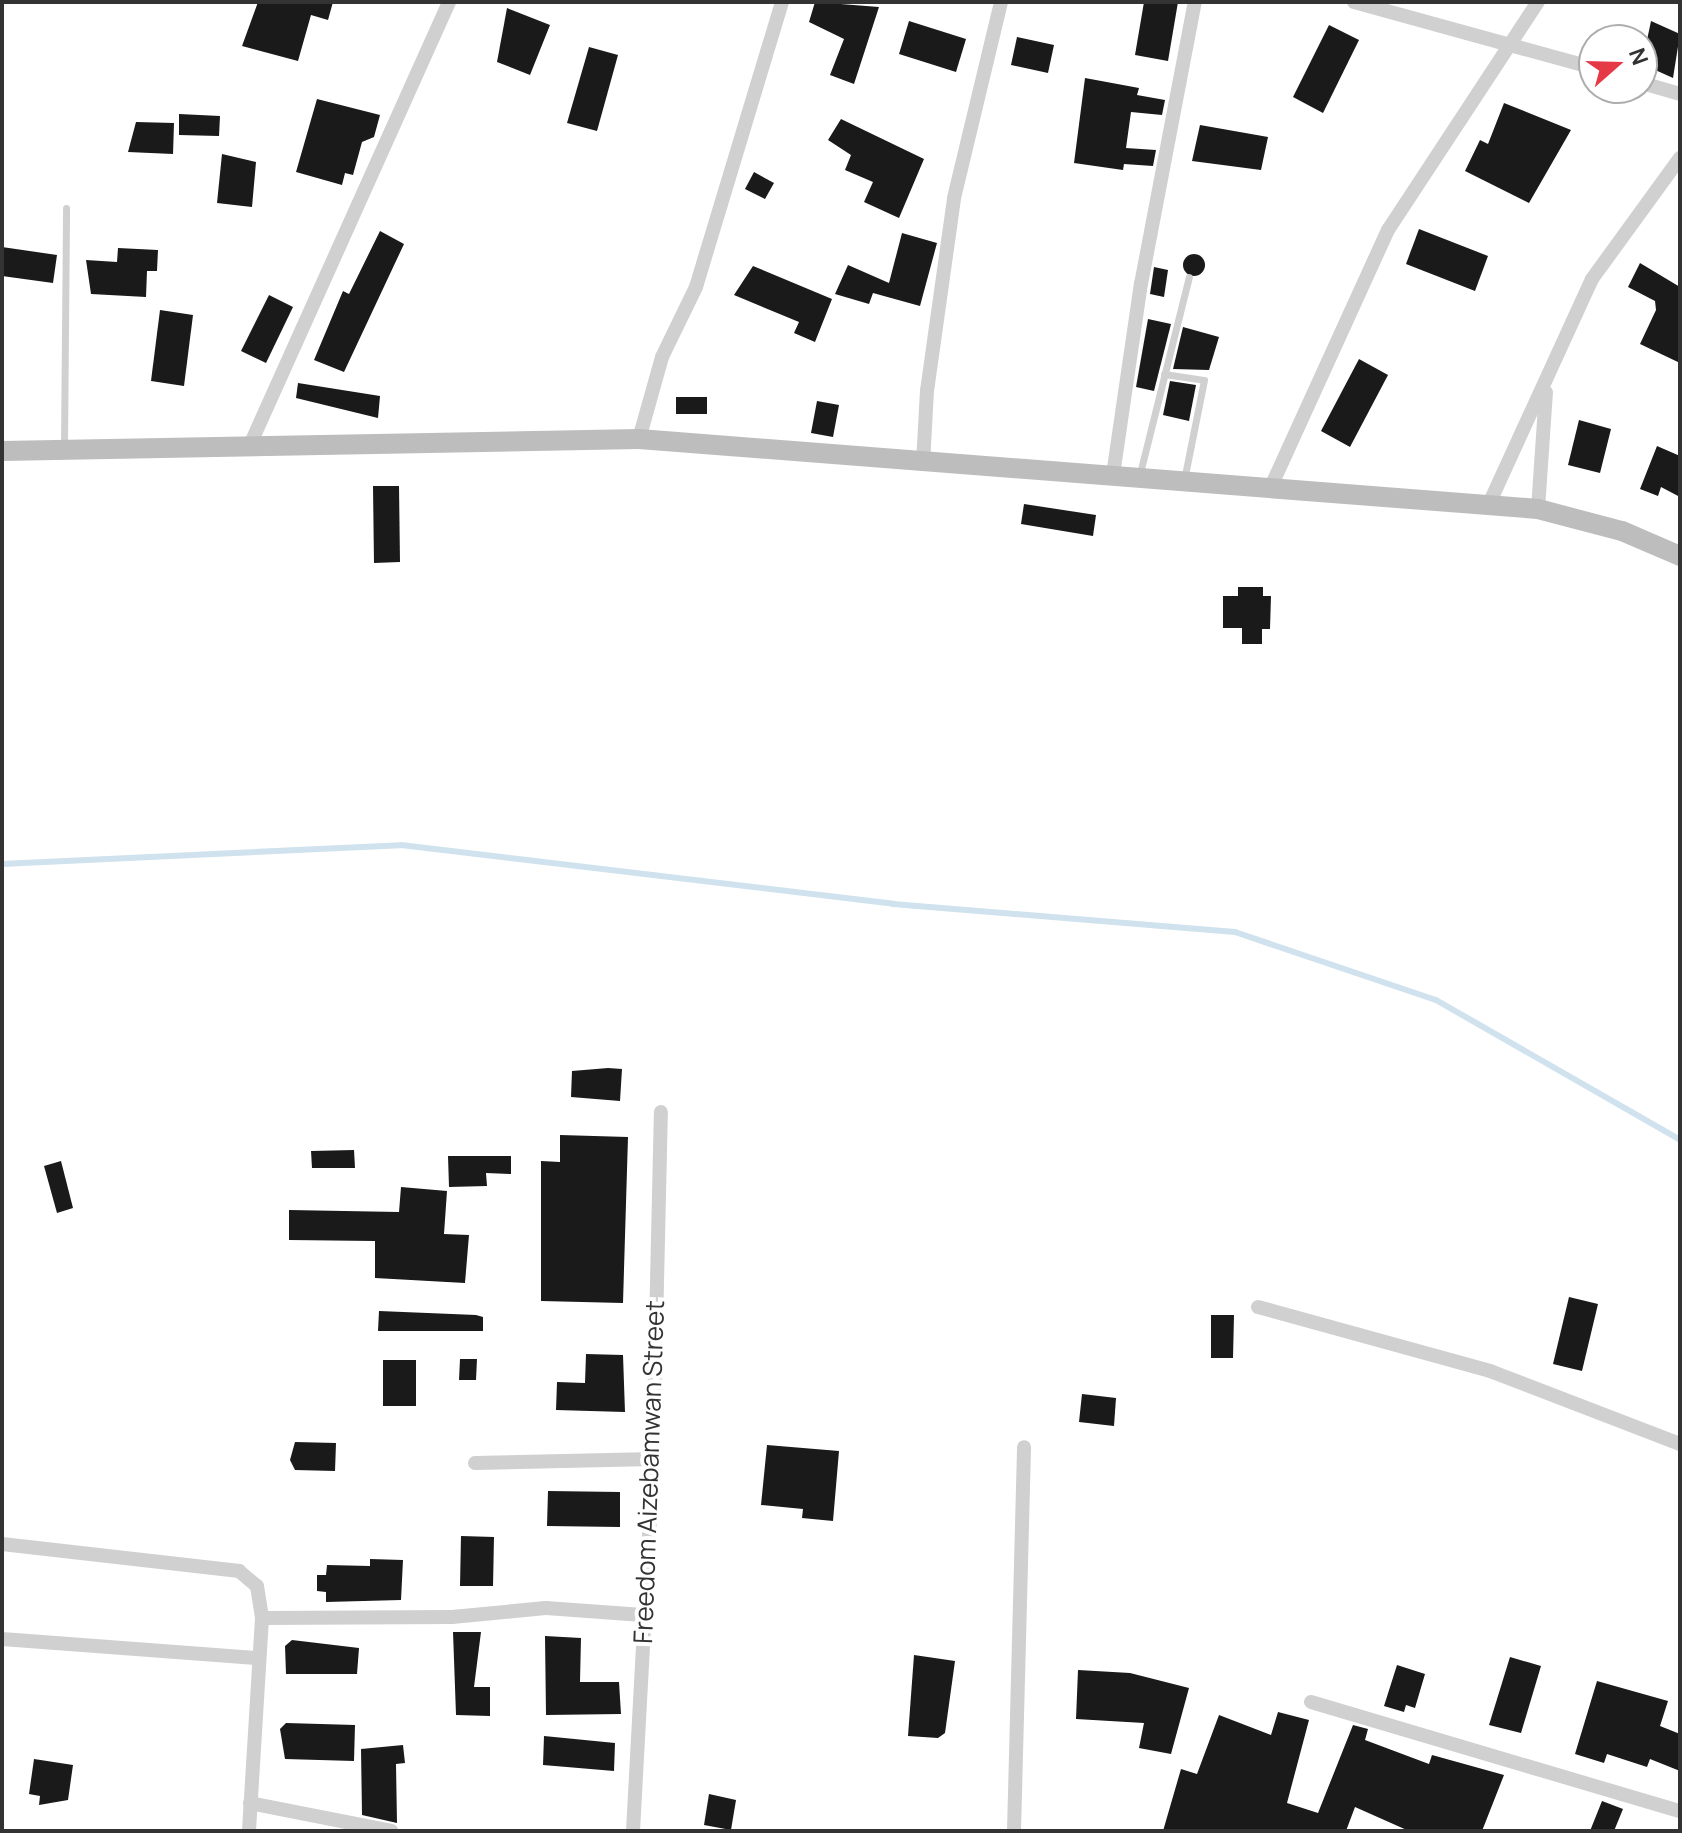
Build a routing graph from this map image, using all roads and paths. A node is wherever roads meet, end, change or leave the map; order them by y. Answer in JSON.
{"nodes":[{"id":1,"x":449,"y":2,"type":"edge"},
{"id":2,"x":782,"y":2,"type":"edge"},
{"id":3,"x":1001,"y":2,"type":"edge"},
{"id":4,"x":1195,"y":2,"type":"edge"},
{"id":5,"x":1354,"y":2,"type":"edge"},
{"id":6,"x":1538,"y":2,"type":"edge"},
{"id":7,"x":1510,"y":43,"type":"junction"},
{"id":8,"x":1578,"y":63,"type":"edge"},
{"id":9,"x":1658,"y":88,"type":"edge"},
{"id":10,"x":1680,"y":94,"type":"edge"},
{"id":11,"x":1680,"y":158,"type":"edge"},
{"id":12,"x":66,"y":208,"type":"dead end"},
{"id":13,"x":1189,"y":277,"type":"dead end"},
{"id":14,"x":1164,"y":374,"type":"junction"},
{"id":15,"x":1546,"y":383,"type":"junction"},
{"id":16,"x":639,"y":439,"type":"junction"},
{"id":17,"x":250,"y":445,"type":"junction"},
{"id":18,"x":64,"y":449,"type":"junction"},
{"id":19,"x":2,"y":451,"type":"edge"},
{"id":20,"x":923,"y":464,"type":"junction"},
{"id":21,"x":1113,"y":475,"type":"junction"},
{"id":22,"x":1139,"y":478,"type":"junction"},
{"id":23,"x":1183,"y":480,"type":"junction"},
{"id":24,"x":1269,"y":491,"type":"junction"},
{"id":25,"x":1489,"y":504,"type":"junction"},
{"id":26,"x":1538,"y":509,"type":"junction"},
{"id":27,"x":1680,"y":556,"type":"edge"},
{"id":28,"x":661,"y":1112,"type":"dead end"},
{"id":29,"x":1258,"y":1307,"type":"dead end"},
{"id":30,"x":1680,"y":1444,"type":"edge"},
{"id":31,"x":1024,"y":1447,"type":"dead end"},
{"id":32,"x":653,"y":1459,"type":"junction"},
{"id":33,"x":475,"y":1463,"type":"dead end"},
{"id":34,"x":2,"y":1544,"type":"edge"},
{"id":35,"x":643,"y":1615,"type":"junction"},
{"id":36,"x":262,"y":1618,"type":"junction"},
{"id":37,"x":2,"y":1639,"type":"edge"},
{"id":38,"x":256,"y":1658,"type":"junction"},
{"id":39,"x":1311,"y":1702,"type":"dead end"},
{"id":40,"x":250,"y":1803,"type":"junction"},
{"id":41,"x":1680,"y":1811,"type":"edge"},
{"id":42,"x":249,"y":1831,"type":"edge"},
{"id":43,"x":391,"y":1831,"type":"edge"},
{"id":44,"x":633,"y":1831,"type":"edge"},
{"id":45,"x":1014,"y":1831,"type":"edge"}],
"edges":[{"from":1,"to":17,"type":"street"},
{"from":2,"to":16,"type":"street"},
{"from":3,"to":20,"type":"street"},
{"from":4,"to":21,"type":"street"},
{"from":5,"to":7,"type":"street"},
{"from":6,"to":7,"type":"street"},
{"from":7,"to":8,"type":"street"},
{"from":7,"to":24,"type":"street"},
{"from":9,"to":10,"type":"street"},
{"from":11,"to":15,"type":"street"},
{"from":12,"to":18,"type":"lane"},
{"from":13,"to":14,"type":"lane"},
{"from":14,"to":22,"type":"lane"},
{"from":14,"to":23,"type":"lane"},
{"from":15,"to":25,"type":"street"},
{"from":15,"to":26,"type":"street"},
{"from":16,"to":17,"type":"street"},
{"from":16,"to":20,"type":"street"},
{"from":17,"to":18,"type":"street"},
{"from":18,"to":19,"type":"street"},
{"from":20,"to":21,"type":"street"},
{"from":21,"to":22,"type":"street"},
{"from":22,"to":23,"type":"street"},
{"from":23,"to":24,"type":"street"},
{"from":24,"to":25,"type":"street"},
{"from":25,"to":26,"type":"street"},
{"from":26,"to":27,"type":"street"},
{"from":28,"to":32,"type":"street","name":"Freedom Aizebamwan Street"},
{"from":29,"to":30,"type":"street"},
{"from":31,"to":45,"type":"street"},
{"from":32,"to":33,"type":"street"},
{"from":32,"to":35,"type":"street","name":"Freedom Aizebamwan Street"},
{"from":34,"to":36,"type":"street"},
{"from":35,"to":36,"type":"street"},
{"from":35,"to":44,"type":"street","name":"Freedom Aizebamwan Street"},
{"from":36,"to":38,"type":"street"},
{"from":37,"to":38,"type":"street"},
{"from":38,"to":40,"type":"street"},
{"from":39,"to":41,"type":"street"},
{"from":40,"to":42,"type":"street"},
{"from":40,"to":43,"type":"street"}]}
